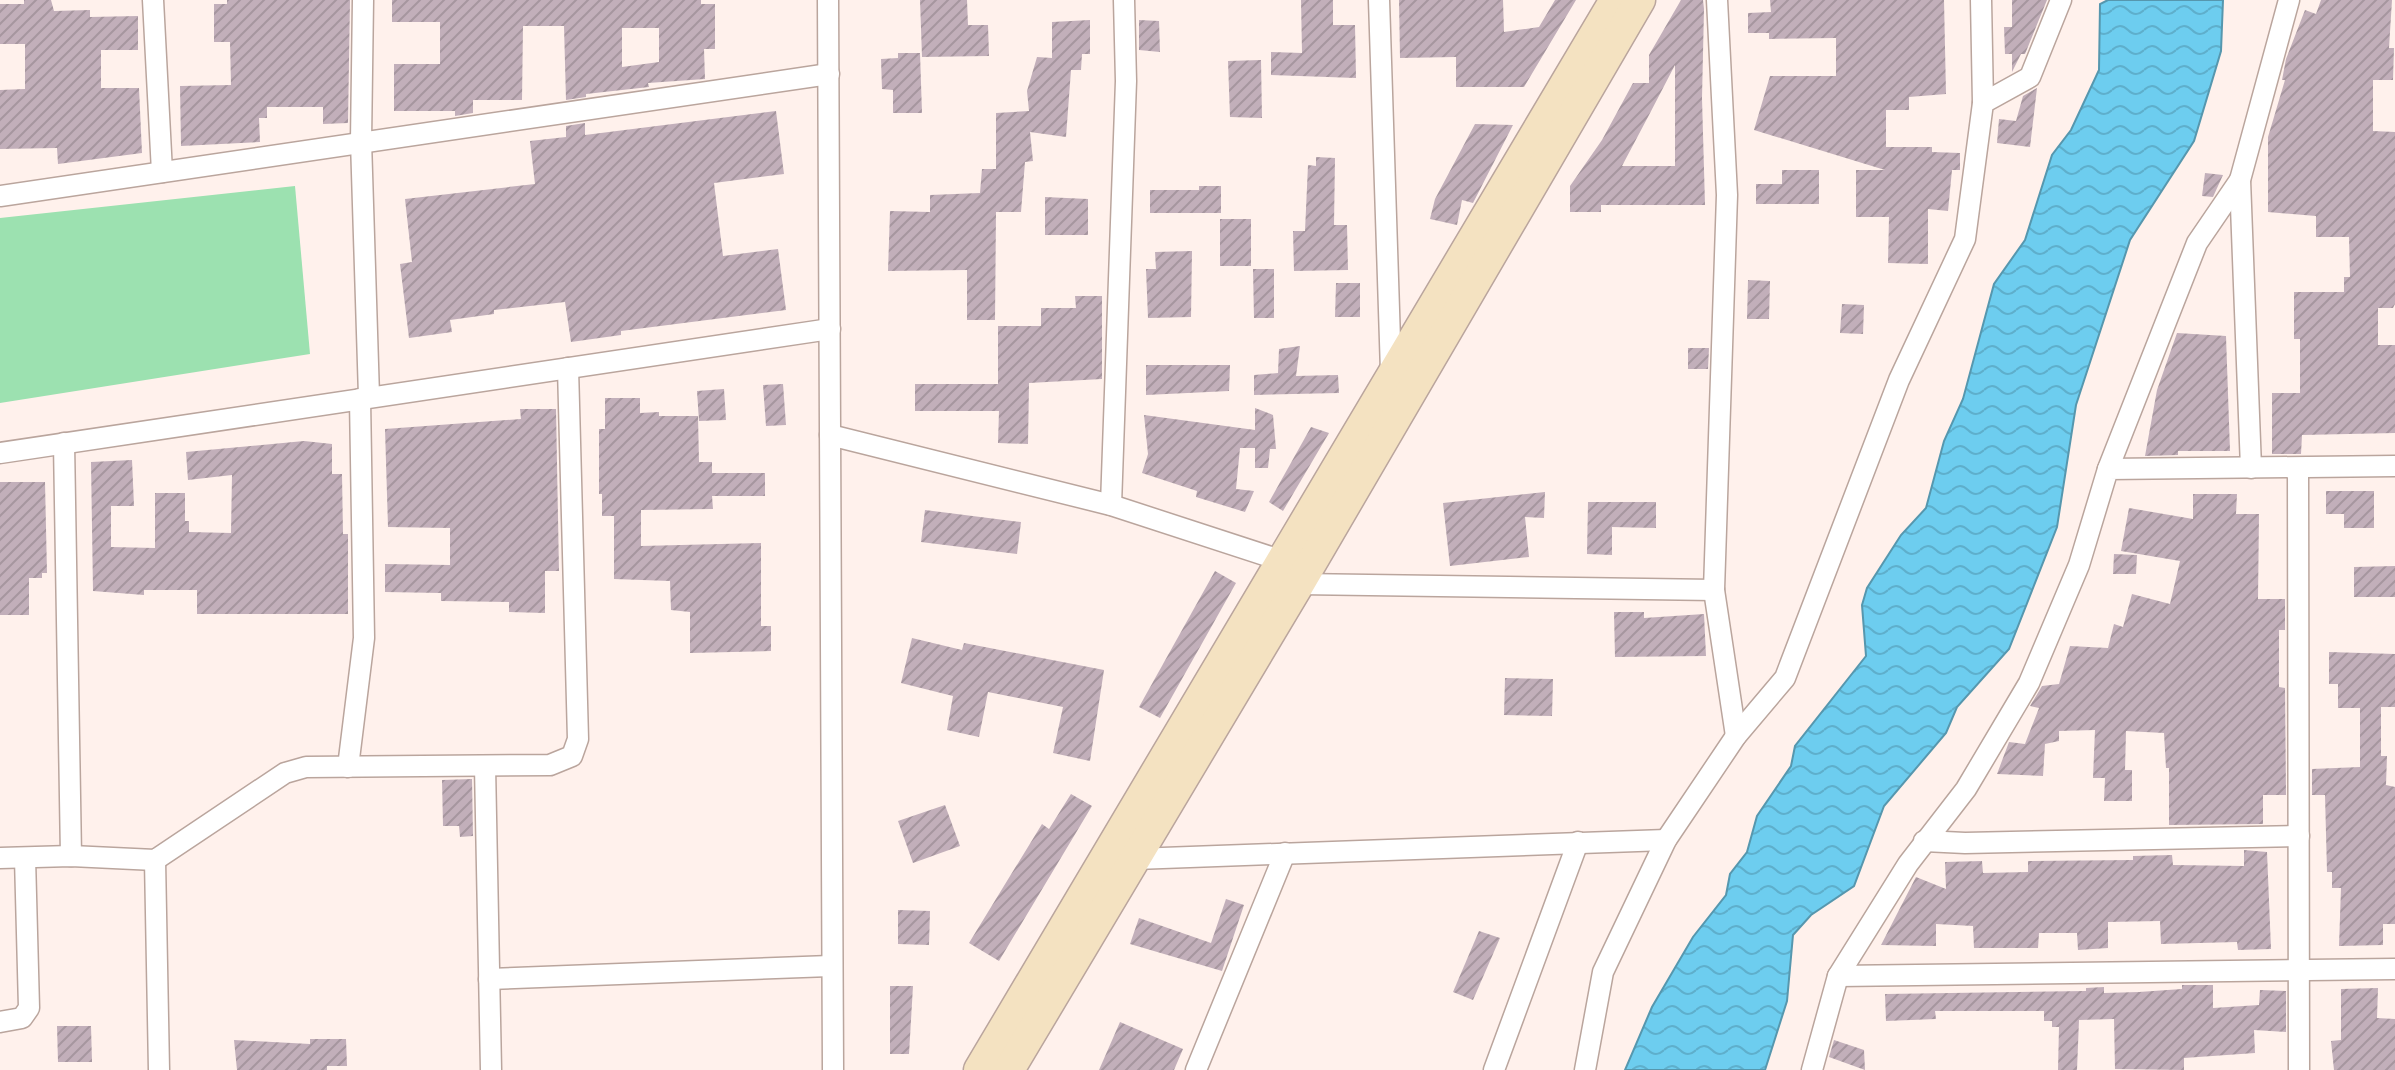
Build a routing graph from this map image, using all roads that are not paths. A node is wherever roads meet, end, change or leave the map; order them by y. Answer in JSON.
{"nodes":[{"id":1,"x":153,"y":0,"type":"edge"},
{"id":2,"x":363,"y":0,"type":"edge"},
{"id":3,"x":828,"y":0,"type":"edge"},
{"id":4,"x":1124,"y":0,"type":"edge"},
{"id":5,"x":1379,"y":0,"type":"edge"},
{"id":6,"x":1615,"y":0,"type":"edge"},
{"id":7,"x":1640,"y":0,"type":"edge"},
{"id":8,"x":1717,"y":0,"type":"edge"},
{"id":9,"x":1981,"y":0,"type":"edge"},
{"id":10,"x":2061,"y":0,"type":"edge"},
{"id":11,"x":2289,"y":0,"type":"edge"},
{"id":12,"x":829,"y":74,"type":"junction"},
{"id":13,"x":1983,"y":103,"type":"junction"},
{"id":14,"x":361,"y":141,"type":"junction"},
{"id":15,"x":162,"y":172,"type":"junction"},
{"id":16,"x":2240,"y":180,"type":"junction"},
{"id":17,"x":0,"y":196,"type":"edge"},
{"id":18,"x":830,"y":329,"type":"junction"},
{"id":19,"x":568,"y":368,"type":"junction"},
{"id":20,"x":1391,"y":376,"type":"junction"},
{"id":21,"x":364,"y":398,"type":"junction"},
{"id":22,"x":830,"y":435,"type":"junction"},
{"id":23,"x":64,"y":443,"type":"junction"},
{"id":24,"x":0,"y":453,"type":"edge"},
{"id":25,"x":2395,"y":466,"type":"edge"},
{"id":26,"x":2251,"y":468,"type":"junction"},
{"id":27,"x":2298,"y":468,"type":"junction"},
{"id":28,"x":2108,"y":469,"type":"junction"},
{"id":29,"x":1111,"y":505,"type":"junction"},
{"id":30,"x":1291,"y":572,"type":"junction"},
{"id":31,"x":1714,"y":590,"type":"junction"},
{"id":32,"x":1736,"y":736,"type":"junction"},
{"id":33,"x":485,"y":766,"type":"junction"},
{"id":34,"x":348,"y":767,"type":"junction"},
{"id":35,"x":2299,"y":836,"type":"junction"},
{"id":36,"x":1666,"y":840,"type":"junction"},
{"id":37,"x":1924,"y":841,"type":"junction"},
{"id":38,"x":1578,"y":842,"type":"junction"},
{"id":39,"x":1285,"y":853,"type":"junction"},
{"id":40,"x":71,"y":856,"type":"junction"},
{"id":41,"x":0,"y":858,"type":"edge"},
{"id":42,"x":25,"y":858,"type":"junction"},
{"id":43,"x":1135,"y":859,"type":"junction"},
{"id":44,"x":155,"y":860,"type":"junction"},
{"id":45,"x":830,"y":966,"type":"junction"},
{"id":46,"x":2395,"y":969,"type":"edge"},
{"id":47,"x":2299,"y":971,"type":"junction"},
{"id":48,"x":1838,"y":976,"type":"junction"},
{"id":49,"x":489,"y":979,"type":"junction"},
{"id":50,"x":0,"y":1022,"type":"edge"},
{"id":51,"x":159,"y":1070,"type":"edge"},
{"id":52,"x":491,"y":1070,"type":"edge"},
{"id":53,"x":833,"y":1070,"type":"edge"},
{"id":54,"x":979,"y":1070,"type":"edge"},
{"id":55,"x":1009,"y":1070,"type":"edge"},
{"id":56,"x":1196,"y":1070,"type":"edge"},
{"id":57,"x":1494,"y":1070,"type":"edge"},
{"id":58,"x":1585,"y":1070,"type":"edge"},
{"id":59,"x":1812,"y":1070,"type":"edge"},
{"id":60,"x":2299,"y":1070,"type":"edge"}],
"edges":[{"from":1,"to":15,"type":"street"},
{"from":2,"to":14,"type":"street"},
{"from":3,"to":12,"type":"street"},
{"from":4,"to":29,"type":"street"},
{"from":5,"to":20,"type":"street"},
{"from":6,"to":20,"type":"street"},
{"from":7,"to":30,"type":"street"},
{"from":8,"to":31,"type":"street"},
{"from":9,"to":13,"type":"street"},
{"from":10,"to":13,"type":"street"},
{"from":11,"to":16,"type":"street"},
{"from":12,"to":14,"type":"street"},
{"from":12,"to":18,"type":"street"},
{"from":13,"to":32,"type":"street"},
{"from":14,"to":15,"type":"street"},
{"from":14,"to":21,"type":"street"},
{"from":15,"to":17,"type":"street"},
{"from":16,"to":26,"type":"street"},
{"from":16,"to":28,"type":"street"},
{"from":18,"to":19,"type":"street"},
{"from":18,"to":22,"type":"street"},
{"from":19,"to":21,"type":"street"},
{"from":19,"to":33,"type":"street"},
{"from":20,"to":30,"type":"street"},
{"from":21,"to":23,"type":"street"},
{"from":21,"to":34,"type":"street"},
{"from":22,"to":29,"type":"street"},
{"from":22,"to":45,"type":"street"},
{"from":23,"to":24,"type":"street"},
{"from":23,"to":40,"type":"street"},
{"from":25,"to":27,"type":"street"},
{"from":26,"to":27,"type":"street"},
{"from":26,"to":28,"type":"street"},
{"from":27,"to":35,"type":"street"},
{"from":28,"to":37,"type":"street"},
{"from":29,"to":30,"type":"street"},
{"from":30,"to":31,"type":"street"},
{"from":30,"to":43,"type":"street"},
{"from":30,"to":54,"type":"street"},
{"from":31,"to":32,"type":"street"},
{"from":32,"to":36,"type":"street"},
{"from":33,"to":34,"type":"street"},
{"from":33,"to":49,"type":"street"},
{"from":34,"to":44,"type":"street"},
{"from":35,"to":37,"type":"street"},
{"from":35,"to":47,"type":"street"},
{"from":36,"to":38,"type":"street"},
{"from":36,"to":58,"type":"street"},
{"from":37,"to":48,"type":"street"},
{"from":38,"to":39,"type":"street"},
{"from":38,"to":57,"type":"street"},
{"from":39,"to":43,"type":"street"},
{"from":39,"to":56,"type":"street"},
{"from":40,"to":42,"type":"street"},
{"from":40,"to":44,"type":"street"},
{"from":41,"to":42,"type":"street"},
{"from":42,"to":50,"type":"street"},
{"from":43,"to":55,"type":"street"},
{"from":44,"to":51,"type":"street"},
{"from":45,"to":49,"type":"street"},
{"from":45,"to":53,"type":"street"},
{"from":46,"to":47,"type":"street"},
{"from":47,"to":48,"type":"street"},
{"from":47,"to":60,"type":"street"},
{"from":48,"to":59,"type":"street"},
{"from":49,"to":52,"type":"street"}]}
